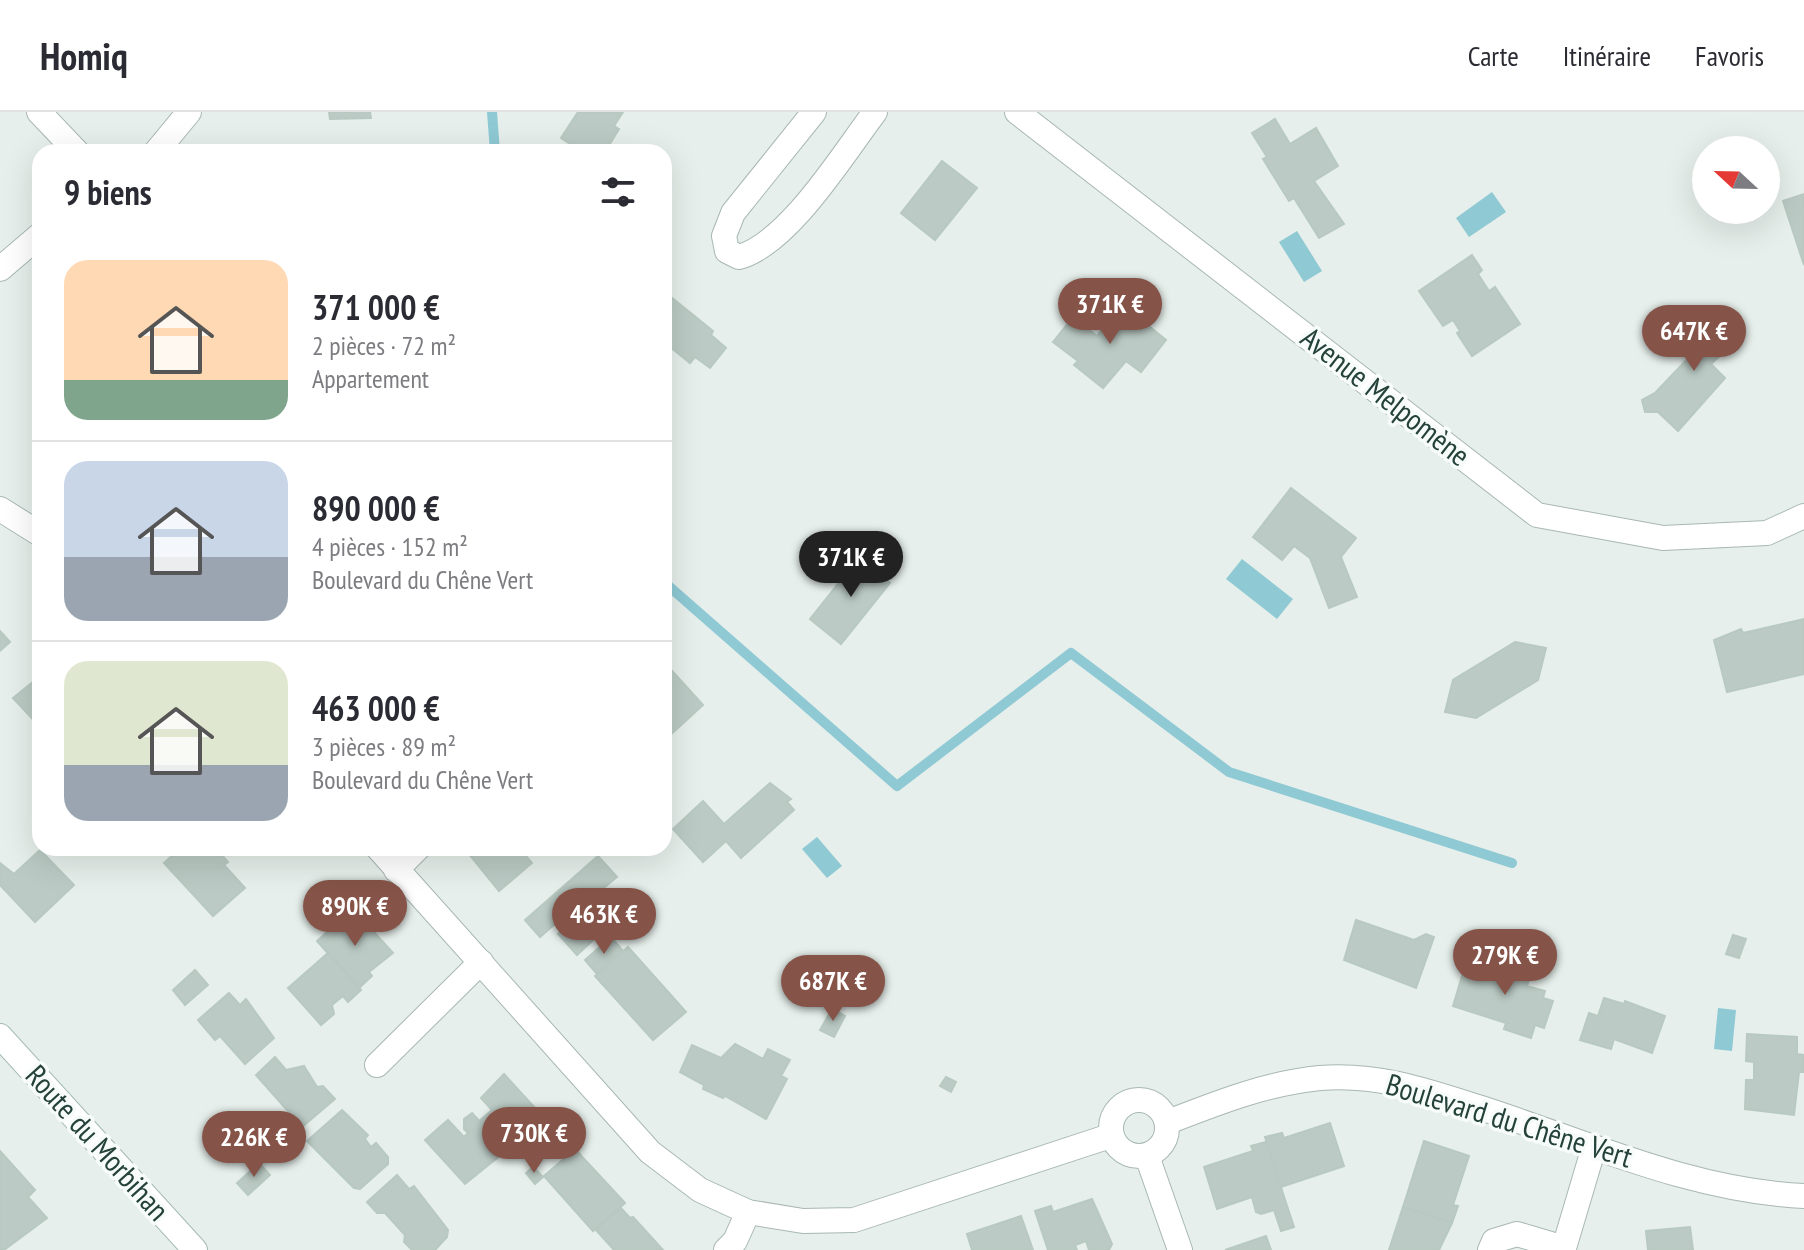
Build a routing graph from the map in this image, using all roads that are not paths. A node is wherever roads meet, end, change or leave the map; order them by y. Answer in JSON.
{"nodes":[{"id":1,"x":39,"y":112,"type":"edge"},
{"id":2,"x":189,"y":112,"type":"edge"},
{"id":3,"x":814,"y":112,"type":"edge"},
{"id":4,"x":875,"y":112,"type":"edge"},
{"id":5,"x":1017,"y":112,"type":"edge"},
{"id":6,"x":69,"y":144,"type":"edge"},
{"id":7,"x":163,"y":144,"type":"edge"},
{"id":8,"x":32,"y":242,"type":"edge"},
{"id":9,"x":0,"y":269,"type":"edge"},
{"id":10,"x":0,"y":509,"type":"edge"},
{"id":11,"x":1804,"y":516,"type":"edge"},
{"id":12,"x":32,"y":529,"type":"edge"},
{"id":13,"x":385,"y":856,"type":"edge"},
{"id":14,"x":410,"y":856,"type":"edge"},
{"id":15,"x":396,"y":870,"type":"junction"},
{"id":16,"x":481,"y":962,"type":"junction"},
{"id":17,"x":0,"y":1036,"type":"edge"},
{"id":18,"x":377,"y":1065,"type":"dead end"},
{"id":19,"x":1168,"y":1122,"type":"junction"},
{"id":20,"x":1110,"y":1136,"type":"junction"},
{"id":21,"x":1594,"y":1147,"type":"junction"},
{"id":22,"x":1147,"y":1156,"type":"junction"},
{"id":23,"x":1804,"y":1196,"type":"edge"},
{"id":24,"x":748,"y":1212,"type":"junction"},
{"id":25,"x":1568,"y":1249,"type":"edge"},
{"id":26,"x":195,"y":1250,"type":"edge"},
{"id":27,"x":726,"y":1250,"type":"edge"},
{"id":28,"x":1180,"y":1250,"type":"edge"},
{"id":29,"x":1490,"y":1250,"type":"edge"}],
"edges":[{"from":1,"to":6,"type":"street"},
{"from":2,"to":7,"type":"street"},
{"from":3,"to":4,"type":"street"},
{"from":5,"to":11,"type":"street","name":"Avenue Melpomène"},
{"from":8,"to":9,"type":"street"},
{"from":10,"to":12,"type":"street"},
{"from":13,"to":15,"type":"street"},
{"from":14,"to":15,"type":"street"},
{"from":15,"to":16,"type":"street"},
{"from":16,"to":18,"type":"street"},
{"from":16,"to":24,"type":"street"},
{"from":17,"to":26,"type":"street","name":"Route du Morbihan"},
{"from":19,"to":20,"type":"street"},
{"from":19,"to":21,"type":"street","name":"Boulevard du Chêne Vert"},
{"from":19,"to":22,"type":"street"},
{"from":20,"to":22,"type":"street"},
{"from":20,"to":24,"type":"street"},
{"from":21,"to":23,"type":"street","name":"Boulevard du Chêne Vert"},
{"from":21,"to":25,"type":"street"},
{"from":22,"to":28,"type":"street"},
{"from":24,"to":27,"type":"street"},
{"from":25,"to":29,"type":"street"}]}
